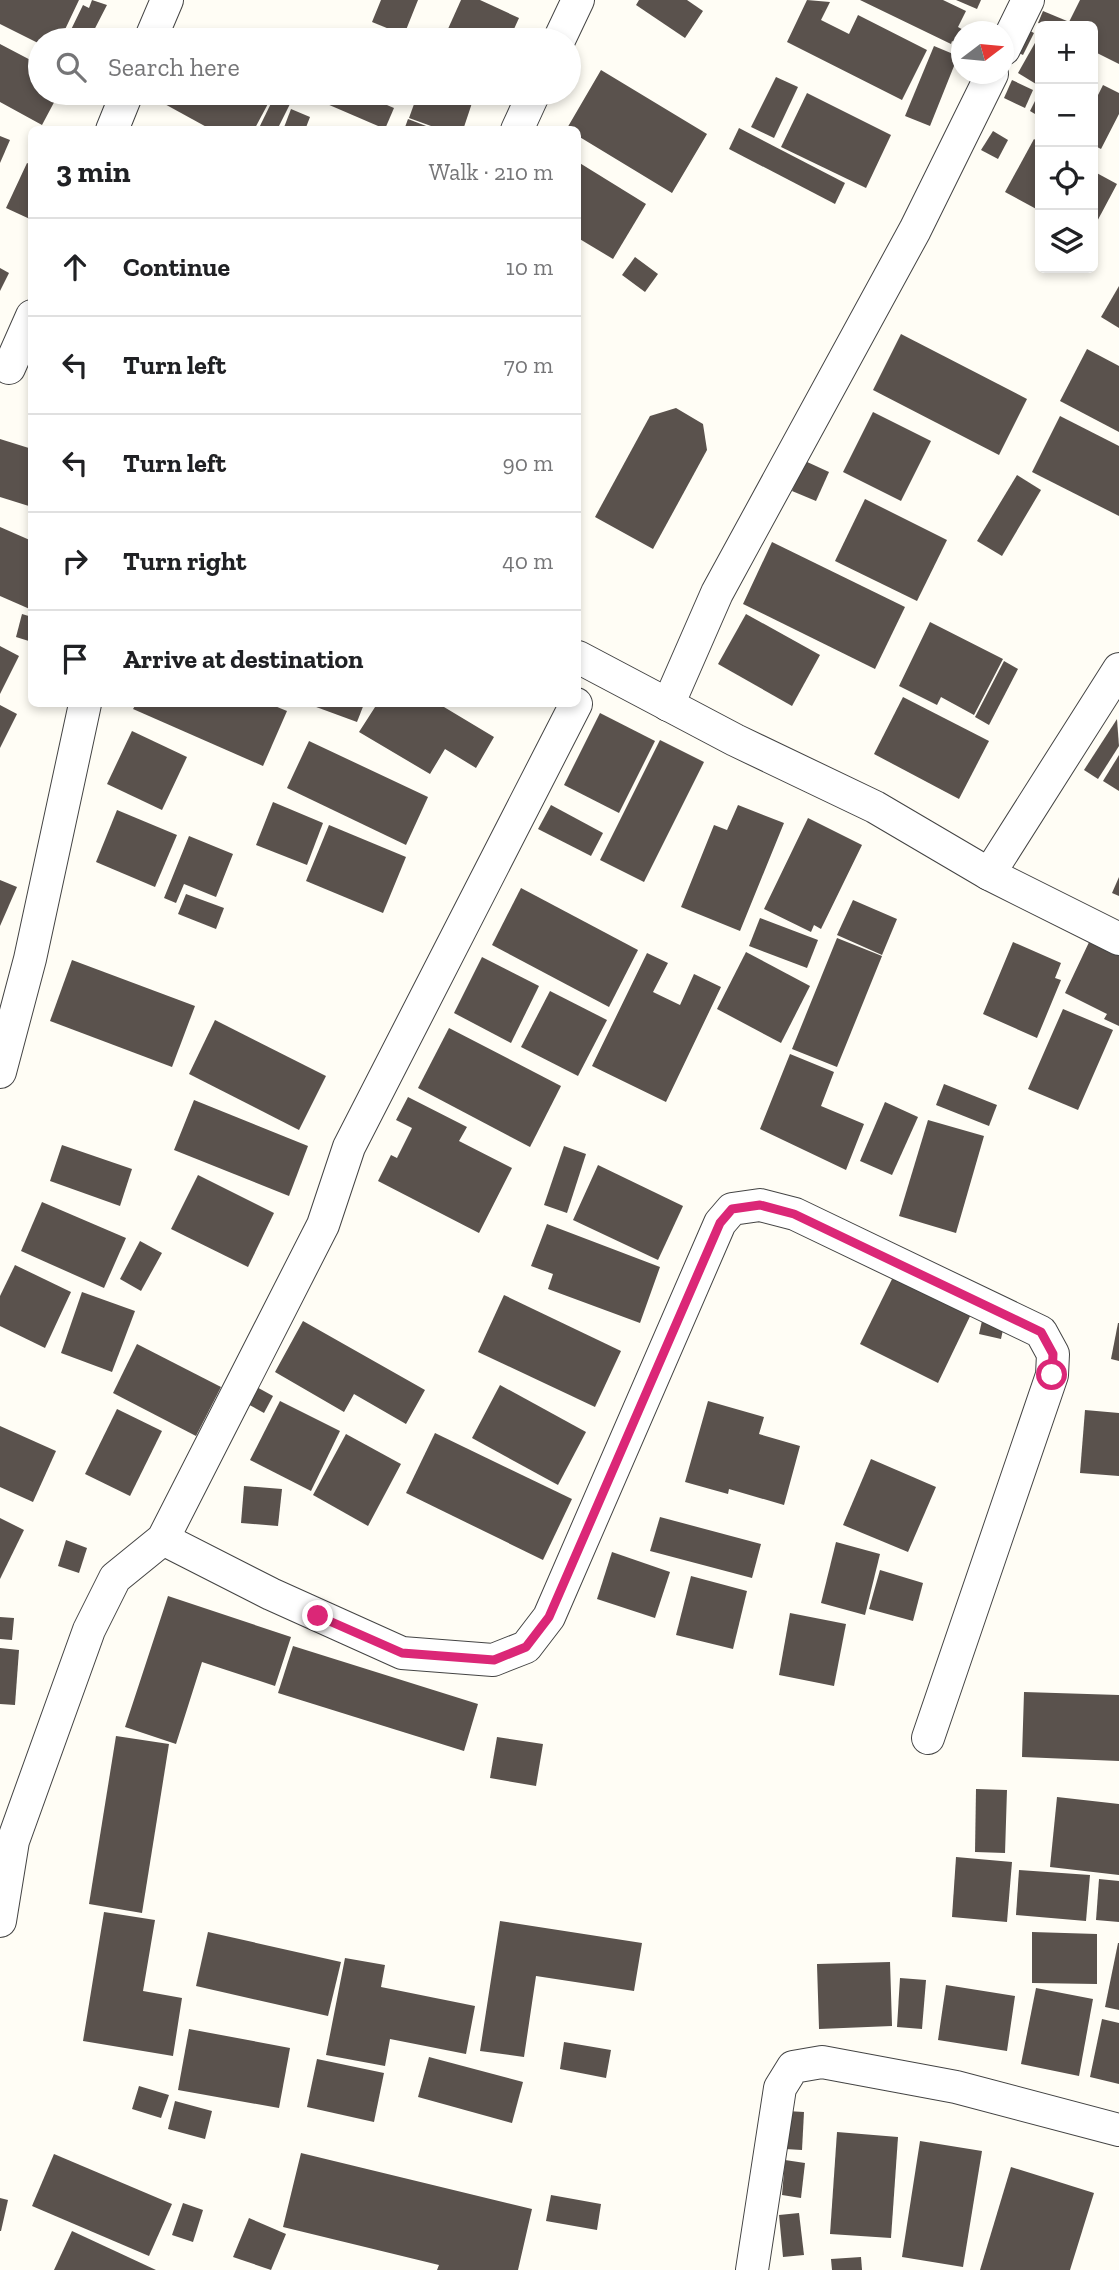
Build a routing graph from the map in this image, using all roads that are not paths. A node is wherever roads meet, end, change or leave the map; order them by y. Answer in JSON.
{"nodes":[{"id":1,"x":167,"y":0,"type":"edge"},
{"id":2,"x":578,"y":0,"type":"edge"},
{"id":3,"x":1028,"y":0,"type":"edge"},
{"id":4,"x":1014,"y":27,"type":"edge"},
{"id":5,"x":155,"y":28,"type":"edge"},
{"id":6,"x":565,"y":28,"type":"edge"},
{"id":7,"x":987,"y":84,"type":"edge"},
{"id":8,"x":122,"y":105,"type":"edge"},
{"id":9,"x":528,"y":105,"type":"edge"},
{"id":10,"x":114,"y":126,"type":"edge"},
{"id":11,"x":519,"y":126,"type":"edge"},
{"id":12,"x":28,"y":328,"type":"edge"},
{"id":13,"x":14,"y":370,"type":"edge"},
{"id":14,"x":586,"y":661,"type":"edge"},
{"id":15,"x":1119,"y":669,"type":"edge"},
{"id":16,"x":581,"y":684,"type":"edge"},
{"id":17,"x":668,"y":705,"type":"junction"},
{"id":18,"x":84,"y":707,"type":"edge"},
{"id":19,"x":574,"y":707,"type":"edge"},
{"id":20,"x":989,"y":874,"type":"junction"},
{"id":21,"x":1119,"y":939,"type":"edge"},
{"id":22,"x":0,"y":1072,"type":"edge"},
{"id":23,"x":163,"y":1539,"type":"junction"},
{"id":24,"x":928,"y":1738,"type":"dead end"},
{"id":25,"x":0,"y":1921,"type":"edge"},
{"id":26,"x":1119,"y":2130,"type":"edge"},
{"id":27,"x":751,"y":2270,"type":"edge"}],
"edges":[{"from":1,"to":5,"type":"street"},
{"from":2,"to":6,"type":"street"},
{"from":3,"to":4,"type":"street"},
{"from":7,"to":17,"type":"street"},
{"from":8,"to":10,"type":"street"},
{"from":9,"to":11,"type":"street"},
{"from":12,"to":13,"type":"street"},
{"from":14,"to":16,"type":"street"},
{"from":14,"to":17,"type":"street"},
{"from":15,"to":20,"type":"street"},
{"from":17,"to":20,"type":"street"},
{"from":18,"to":22,"type":"street"},
{"from":19,"to":23,"type":"street"},
{"from":20,"to":21,"type":"street"},
{"from":23,"to":24,"type":"street"},
{"from":23,"to":25,"type":"street"},
{"from":26,"to":27,"type":"street"}]}
